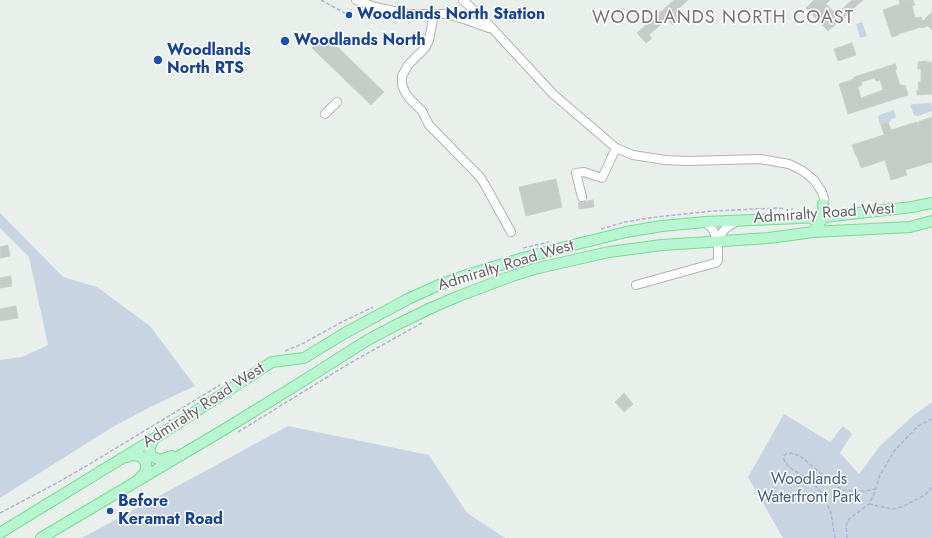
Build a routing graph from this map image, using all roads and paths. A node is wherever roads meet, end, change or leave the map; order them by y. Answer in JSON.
{"nodes":[{"id":1,"x":321,"y":0,"type":"edge"},
{"id":2,"x":356,"y":0,"type":"edge"},
{"id":3,"x":462,"y":0,"type":"edge"},
{"id":4,"x":434,"y":14,"type":"junction"},
{"id":5,"x":350,"y":16,"type":"dead end"},
{"id":6,"x":492,"y":28,"type":"junction"},
{"id":7,"x":337,"y":102,"type":"dead end"},
{"id":8,"x":325,"y":114,"type":"dead end"},
{"id":9,"x":616,"y":148,"type":"junction"},
{"id":10,"x":582,"y":197,"type":"dead end"},
{"id":11,"x":932,"y":203,"type":"edge"},
{"id":12,"x":823,"y":204,"type":"junction"},
{"id":13,"x":842,"y":216,"type":"junction"},
{"id":14,"x":824,"y":217,"type":"junction"},
{"id":15,"x":738,"y":221,"type":"junction"},
{"id":16,"x":932,"y":221,"type":"edge"},
{"id":17,"x":705,"y":222,"type":"junction"},
{"id":18,"x":838,"y":231,"type":"junction"},
{"id":19,"x":511,"y":232,"type":"dead end"},
{"id":20,"x":813,"y":232,"type":"junction"},
{"id":21,"x":718,"y":241,"type":"junction"},
{"id":22,"x":636,"y":285,"type":"dead end"},
{"id":23,"x":425,"y":321,"type":"dead end"},
{"id":24,"x":932,"y":419,"type":"edge"},
{"id":25,"x":235,"y":434,"type":"dead end"},
{"id":26,"x":155,"y":438,"type":"junction"},
{"id":27,"x":193,"y":448,"type":"junction"},
{"id":28,"x":119,"y":460,"type":"junction"},
{"id":29,"x":139,"y":480,"type":"junction"},
{"id":30,"x":932,"y":487,"type":"edge"},
{"id":31,"x":876,"y":488,"type":"junction"},
{"id":32,"x":869,"y":504,"type":"junction"},
{"id":33,"x":0,"y":533,"type":"edge"},
{"id":34,"x":41,"y":538,"type":"edge"},
{"id":35,"x":835,"y":538,"type":"edge"},
{"id":36,"x":847,"y":538,"type":"edge"}],
"edges":[{"from":1,"to":5,"type":"path"},
{"from":2,"to":4,"type":"street"},
{"from":3,"to":6,"type":"street"},
{"from":4,"to":6,"type":"street"},
{"from":4,"to":19,"type":"street"},
{"from":6,"to":9,"type":"street"},
{"from":7,"to":8,"type":"street"},
{"from":9,"to":10,"type":"street"},
{"from":9,"to":12,"type":"street"},
{"from":11,"to":13,"type":"main road","name":"Admiralty Road West"},
{"from":12,"to":13,"type":"main road"},
{"from":12,"to":14,"type":"main road"},
{"from":13,"to":14,"type":"main road","name":"Admiralty Road West"},
{"from":14,"to":15,"type":"main road","name":"Admiralty Road West"},
{"from":14,"to":18,"type":"main road"},
{"from":14,"to":20,"type":"main road"},
{"from":15,"to":17,"type":"main road","name":"Admiralty Road West"},
{"from":15,"to":21,"type":"street"},
{"from":16,"to":18,"type":"main road","name":"Admiralty Road West"},
{"from":17,"to":21,"type":"street"},
{"from":17,"to":26,"type":"main road","name":"Admiralty Road West"},
{"from":18,"to":20,"type":"main road","name":"Admiralty Road West"},
{"from":20,"to":21,"type":"main road","name":"Admiralty Road West"},
{"from":21,"to":22,"type":"street"},
{"from":21,"to":27,"type":"main road","name":"Admiralty Road West"},
{"from":23,"to":25,"type":"path"},
{"from":24,"to":31,"type":"path"},
{"from":26,"to":27,"type":"main road"},
{"from":26,"to":28,"type":"main road","name":"Admiralty Road West"},
{"from":27,"to":29,"type":"main road","name":"Admiralty Road West"},
{"from":28,"to":29,"type":"main road"},
{"from":28,"to":33,"type":"main road","name":"Admiralty Road West"},
{"from":29,"to":34,"type":"main road","name":"Admiralty Road West"},
{"from":30,"to":32,"type":"path"},
{"from":31,"to":32,"type":"path"},
{"from":31,"to":35,"type":"path"},
{"from":32,"to":36,"type":"path"}]}
